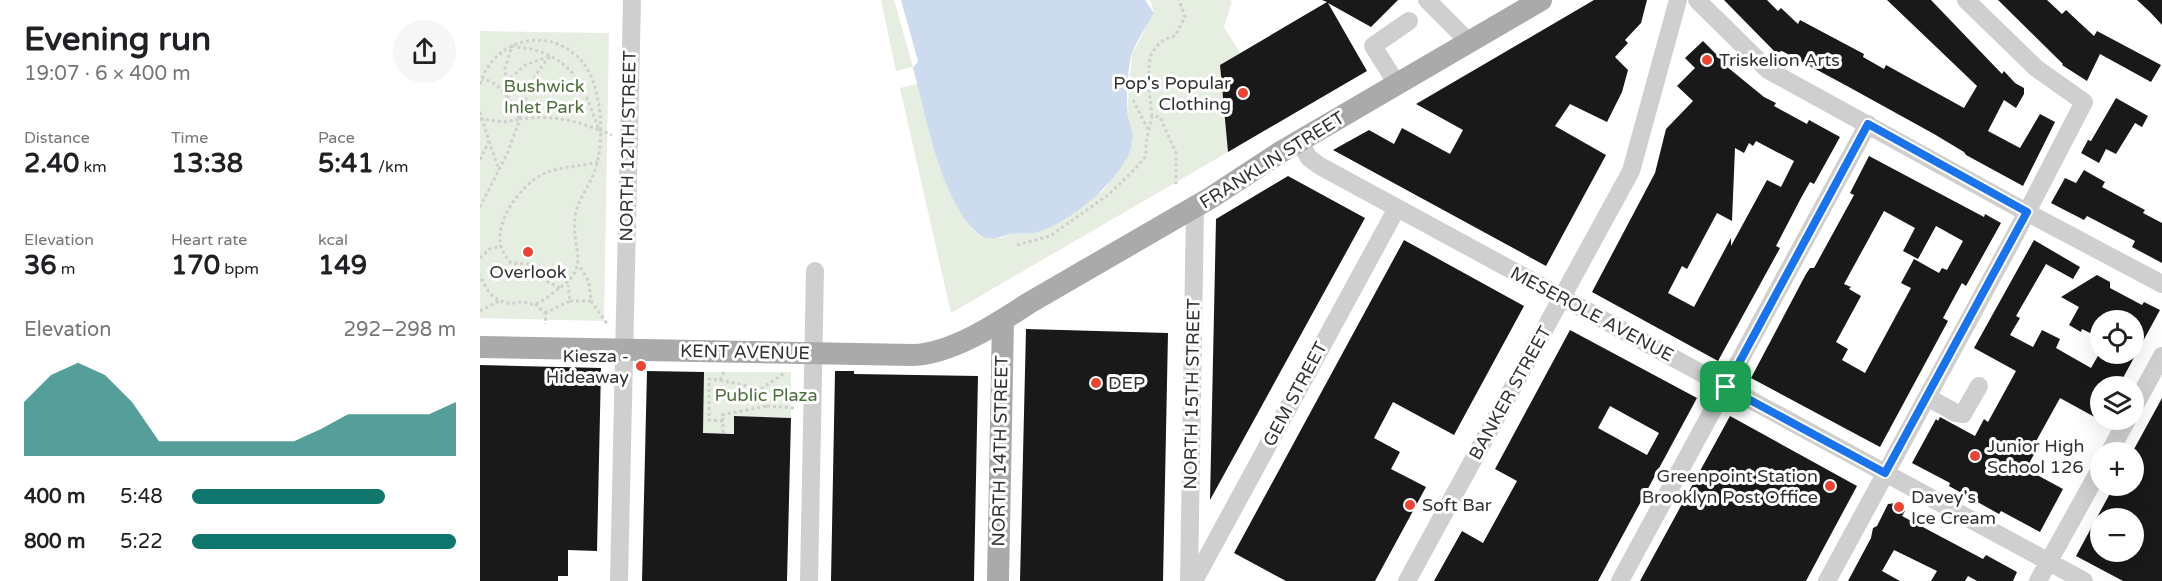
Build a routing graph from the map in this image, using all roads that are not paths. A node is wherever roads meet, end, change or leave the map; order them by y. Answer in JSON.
{"nodes":[{"id":1,"x":632,"y":0,"type":"edge"},
{"id":2,"x":1427,"y":0,"type":"edge"},
{"id":3,"x":1541,"y":0,"type":"edge"},
{"id":4,"x":1678,"y":0,"type":"edge"},
{"id":5,"x":1697,"y":0,"type":"edge"},
{"id":6,"x":1966,"y":0,"type":"edge"},
{"id":7,"x":1409,"y":21,"type":"dead end"},
{"id":8,"x":1469,"y":42,"type":"junction"},
{"id":9,"x":1397,"y":84,"type":"junction"},
{"id":10,"x":1868,"y":124,"type":"junction"},
{"id":11,"x":1299,"y":141,"type":"junction"},
{"id":12,"x":1195,"y":207,"type":"junction"},
{"id":13,"x":1397,"y":208,"type":"junction"},
{"id":14,"x":2027,"y":212,"type":"junction"},
{"id":15,"x":815,"y":271,"type":"dead end"},
{"id":16,"x":2162,"y":284,"type":"edge"},
{"id":17,"x":1562,"y":298,"type":"junction"},
{"id":18,"x":1003,"y":320,"type":"junction"},
{"id":19,"x":480,"y":347,"type":"edge"},
{"id":20,"x":624,"y":349,"type":"junction"},
{"id":21,"x":814,"y":353,"type":"junction"},
{"id":22,"x":2162,"y":356,"type":"edge"},
{"id":23,"x":1979,"y":386,"type":"dead end"},
{"id":24,"x":1726,"y":387,"type":"junction"},
{"id":25,"x":2144,"y":388,"type":"edge"},
{"id":26,"x":1927,"y":396,"type":"junction"},
{"id":27,"x":1885,"y":473,"type":"junction"},
{"id":28,"x":2090,"y":486,"type":"edge"},
{"id":29,"x":2048,"y":562,"type":"junction"},
{"id":30,"x":619,"y":581,"type":"edge"},
{"id":31,"x":809,"y":581,"type":"edge"},
{"id":32,"x":998,"y":581,"type":"edge"},
{"id":33,"x":1189,"y":581,"type":"edge"},
{"id":34,"x":1194,"y":581,"type":"edge"},
{"id":35,"x":1407,"y":581,"type":"edge"},
{"id":36,"x":1620,"y":581,"type":"edge"},
{"id":37,"x":1827,"y":581,"type":"edge"},
{"id":38,"x":2038,"y":581,"type":"edge"},
{"id":39,"x":2084,"y":581,"type":"edge"}],
"edges":[{"from":1,"to":20,"type":"street","name":"NORTH 12TH STREET"},
{"from":2,"to":8,"type":"street"},
{"from":3,"to":8,"type":"main road","name":"FRANKLIN STREET"},
{"from":4,"to":17,"type":"street","name":"BANKER STREET"},
{"from":5,"to":10,"type":"street"},
{"from":6,"to":14,"type":"street"},
{"from":7,"to":9,"type":"street"},
{"from":8,"to":9,"type":"main road","name":"FRANKLIN STREET"},
{"from":9,"to":11,"type":"main road","name":"FRANKLIN STREET"},
{"from":10,"to":14,"type":"street"},
{"from":10,"to":24,"type":"street"},
{"from":11,"to":12,"type":"main road","name":"FRANKLIN STREET"},
{"from":11,"to":13,"type":"street","name":"MESEROLE AVENUE"},
{"from":12,"to":18,"type":"main road","name":"FRANKLIN STREET"},
{"from":12,"to":33,"type":"street","name":"NORTH 15TH STREET"},
{"from":13,"to":17,"type":"street","name":"MESEROLE AVENUE"},
{"from":13,"to":34,"type":"street","name":"GEM STREET"},
{"from":14,"to":16,"type":"street"},
{"from":14,"to":26,"type":"street"},
{"from":15,"to":21,"type":"street"},
{"from":17,"to":24,"type":"street","name":"MESEROLE AVENUE"},
{"from":17,"to":35,"type":"street","name":"BANKER STREET"},
{"from":18,"to":21,"type":"main road","name":"KENT AVENUE"},
{"from":18,"to":32,"type":"main road","name":"NORTH 14TH STREET"},
{"from":19,"to":20,"type":"main road","name":"KENT AVENUE"},
{"from":20,"to":21,"type":"main road","name":"KENT AVENUE"},
{"from":20,"to":30,"type":"street"},
{"from":21,"to":31,"type":"street"},
{"from":22,"to":25,"type":"street"},
{"from":23,"to":26,"type":"street"},
{"from":24,"to":27,"type":"street","name":"MESEROLE AVENUE"},
{"from":24,"to":36,"type":"street"},
{"from":26,"to":27,"type":"street"},
{"from":27,"to":29,"type":"street","name":"MESEROLE AVENUE"},
{"from":27,"to":37,"type":"street"},
{"from":28,"to":29,"type":"street"},
{"from":29,"to":38,"type":"street"},
{"from":29,"to":39,"type":"street","name":"MESEROLE AVENUE"}]}
